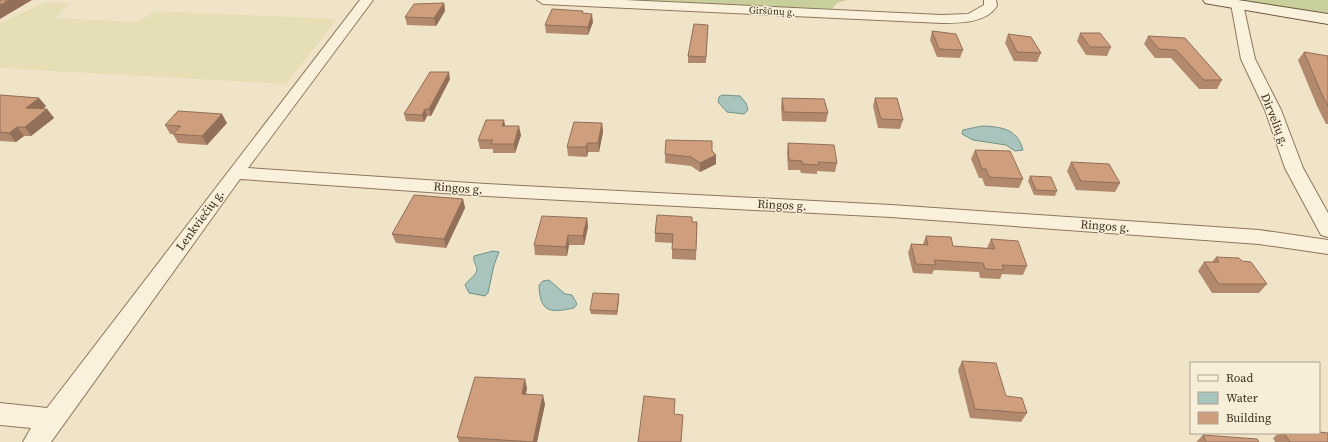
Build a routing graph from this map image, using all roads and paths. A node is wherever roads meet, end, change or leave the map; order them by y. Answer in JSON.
{"nodes":[{"id":1,"x":367,"y":0,"type":"edge"},
{"id":2,"x":543,"y":0,"type":"edge"},
{"id":3,"x":990,"y":0,"type":"edge"},
{"id":4,"x":1210,"y":0,"type":"edge"},
{"id":5,"x":1237,"y":4,"type":"junction"},
{"id":6,"x":1328,"y":19,"type":"edge"},
{"id":7,"x":234,"y":173,"type":"junction"},
{"id":8,"x":1328,"y":230,"type":"edge"},
{"id":9,"x":1328,"y":247,"type":"edge"},
{"id":10,"x":0,"y":414,"type":"edge"},
{"id":11,"x":53,"y":420,"type":"junction"},
{"id":12,"x":36,"y":442,"type":"edge"}],
"edges":[{"from":1,"to":7,"type":"street","name":"Lenkviečių g."},
{"from":2,"to":3,"type":"street","name":"Giršūnų g."},
{"from":4,"to":5,"type":"main road"},
{"from":5,"to":6,"type":"main road"},
{"from":5,"to":8,"type":"street","name":"Dirvelių g."},
{"from":7,"to":9,"type":"street","name":"Ringos g."},
{"from":7,"to":11,"type":"street","name":"Lenkviečių g."},
{"from":10,"to":11,"type":"street"},
{"from":11,"to":12,"type":"street","name":"Lenkviečių g."}]}
